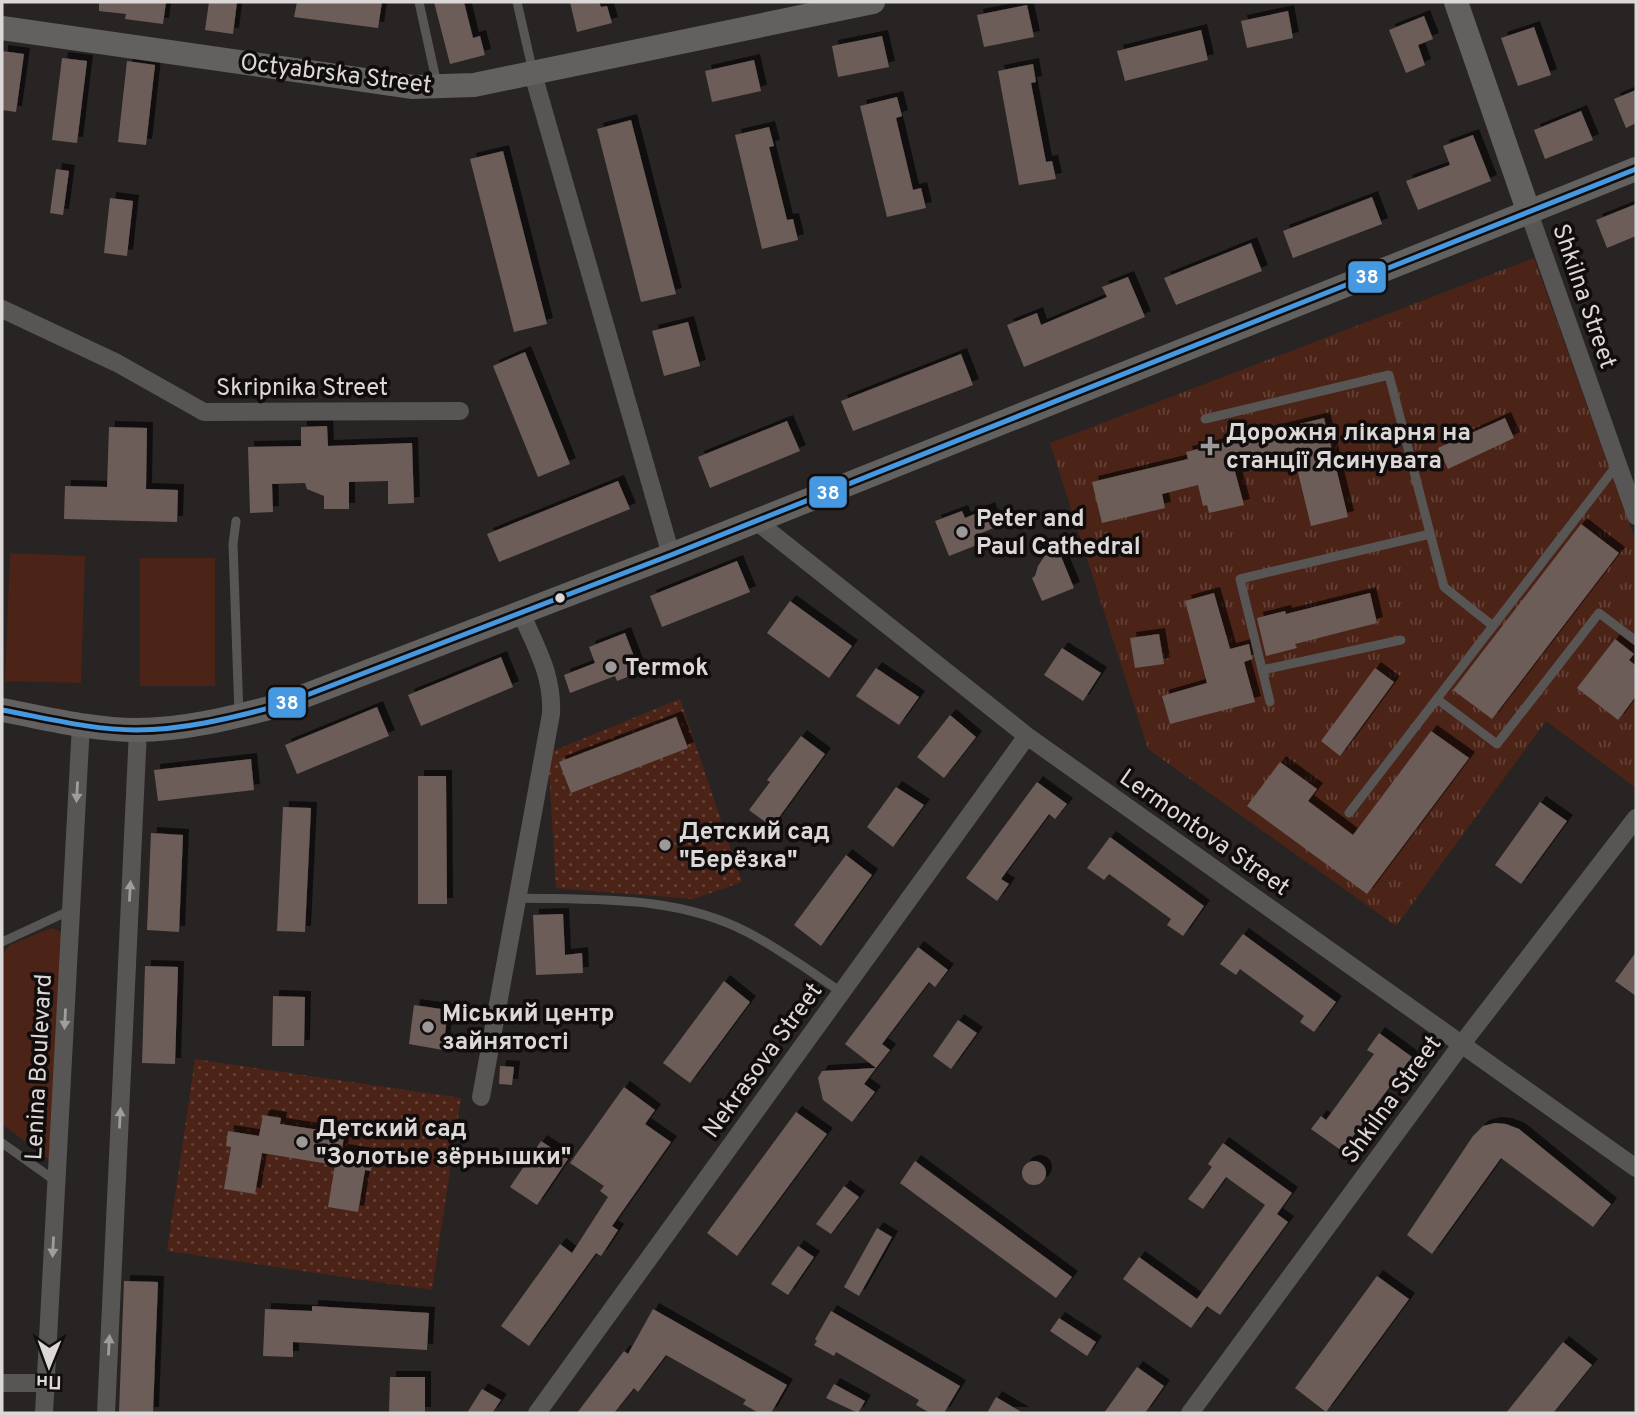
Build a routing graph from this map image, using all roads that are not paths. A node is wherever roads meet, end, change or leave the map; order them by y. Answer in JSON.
{"nodes":[{"id":1,"x":419,"y":2,"type":"edge"},
{"id":2,"x":517,"y":2,"type":"edge"},
{"id":3,"x":873,"y":2,"type":"edge"},
{"id":4,"x":1456,"y":2,"type":"edge"},
{"id":5,"x":2,"y":28,"type":"edge"},
{"id":6,"x":533,"y":74,"type":"junction"},
{"id":7,"x":437,"y":86,"type":"junction"},
{"id":8,"x":1636,"y":169,"type":"edge"},
{"id":9,"x":1528,"y":210,"type":"junction"},
{"id":10,"x":2,"y":309,"type":"edge"},
{"id":11,"x":460,"y":411,"type":"dead end"},
{"id":12,"x":1205,"y":419,"type":"dead end"},
{"id":13,"x":1618,"y":463,"type":"junction"},
{"id":14,"x":1636,"y":516,"type":"edge"},
{"id":15,"x":236,"y":521,"type":"dead end"},
{"id":16,"x":756,"y":521,"type":"junction"},
{"id":17,"x":1430,"y":534,"type":"junction"},
{"id":18,"x":671,"y":555,"type":"junction"},
{"id":19,"x":522,"y":612,"type":"junction"},
{"id":20,"x":1493,"y":626,"type":"junction"},
{"id":21,"x":1401,"y":640,"type":"dead end"},
{"id":22,"x":1636,"y":641,"type":"edge"},
{"id":23,"x":1262,"y":670,"type":"junction"},
{"id":24,"x":1437,"y":699,"type":"junction"},
{"id":25,"x":1270,"y":702,"type":"dead end"},
{"id":26,"x":2,"y":710,"type":"edge"},
{"id":27,"x":239,"y":716,"type":"junction"},
{"id":28,"x":81,"y":724,"type":"junction"},
{"id":29,"x":138,"y":730,"type":"junction"},
{"id":30,"x":1027,"y":736,"type":"junction"},
{"id":31,"x":1349,"y":813,"type":"dead end"},
{"id":32,"x":1636,"y":818,"type":"edge"},
{"id":33,"x":517,"y":898,"type":"junction"},
{"id":34,"x":71,"y":910,"type":"junction"},
{"id":35,"x":2,"y":942,"type":"edge"},
{"id":36,"x":841,"y":992,"type":"junction"},
{"id":37,"x":1461,"y":1045,"type":"junction"},
{"id":38,"x":481,"y":1097,"type":"dead end"},
{"id":39,"x":2,"y":1143,"type":"edge"},
{"id":40,"x":1636,"y":1168,"type":"edge"},
{"id":41,"x":57,"y":1182,"type":"junction"},
{"id":42,"x":2,"y":1382,"type":"edge"},
{"id":43,"x":46,"y":1383,"type":"junction"},
{"id":44,"x":44,"y":1413,"type":"edge"},
{"id":45,"x":106,"y":1413,"type":"edge"},
{"id":46,"x":537,"y":1413,"type":"edge"},
{"id":47,"x":1190,"y":1413,"type":"edge"}],
"edges":[{"from":1,"to":7,"type":"lane"},
{"from":2,"to":6,"type":"lane"},
{"from":3,"to":6,"type":"main road","name":"Octyabrska Street"},
{"from":4,"to":9,"type":"main road"},
{"from":5,"to":7,"type":"main road","name":"Octyabrska Street"},
{"from":6,"to":7,"type":"main road","name":"Octyabrska Street"},
{"from":6,"to":18,"type":"street"},
{"from":8,"to":9,"type":"main road"},
{"from":9,"to":13,"type":"street","name":"Shkilna Street"},
{"from":9,"to":16,"type":"main road"},
{"from":10,"to":11,"type":"street","name":"Skripnika Street"},
{"from":12,"to":17,"type":"lane"},
{"from":13,"to":14,"type":"street","name":"Shkilna Street"},
{"from":13,"to":20,"type":"lane"},
{"from":15,"to":27,"type":"lane"},
{"from":16,"to":18,"type":"main road"},
{"from":16,"to":30,"type":"street","name":"Lermontova Street"},
{"from":17,"to":20,"type":"lane"},
{"from":17,"to":23,"type":"lane"},
{"from":18,"to":19,"type":"main road"},
{"from":19,"to":27,"type":"main road"},
{"from":19,"to":33,"type":"street"},
{"from":20,"to":24,"type":"lane"},
{"from":21,"to":23,"type":"lane"},
{"from":22,"to":24,"type":"lane"},
{"from":23,"to":25,"type":"lane"},
{"from":24,"to":31,"type":"lane"},
{"from":26,"to":28,"type":"main road"},
{"from":27,"to":29,"type":"main road"},
{"from":28,"to":29,"type":"main road"},
{"from":28,"to":34,"type":"street","name":"Lenina Boulevard","one_way":true},
{"from":45,"to":29,"type":"street","one_way":true},
{"from":30,"to":36,"type":"street","name":"Nekrasova Street"},
{"from":30,"to":37,"type":"street","name":"Lermontova Street"},
{"from":32,"to":37,"type":"street","name":"Shkilna Street"},
{"from":33,"to":36,"type":"lane"},
{"from":33,"to":38,"type":"street"},
{"from":34,"to":35,"type":"lane"},
{"from":34,"to":41,"type":"street","name":"Lenina Boulevard","one_way":true},
{"from":36,"to":46,"type":"street","name":"Nekrasova Street"},
{"from":37,"to":40,"type":"street","name":"Lermontova Street"},
{"from":37,"to":47,"type":"street","name":"Shkilna Street"},
{"from":39,"to":41,"type":"lane"},
{"from":41,"to":43,"type":"street","name":"Lenina Boulevard","one_way":true},
{"from":42,"to":43,"type":"street"},
{"from":43,"to":44,"type":"street","name":"Lenina Boulevard"}]}
